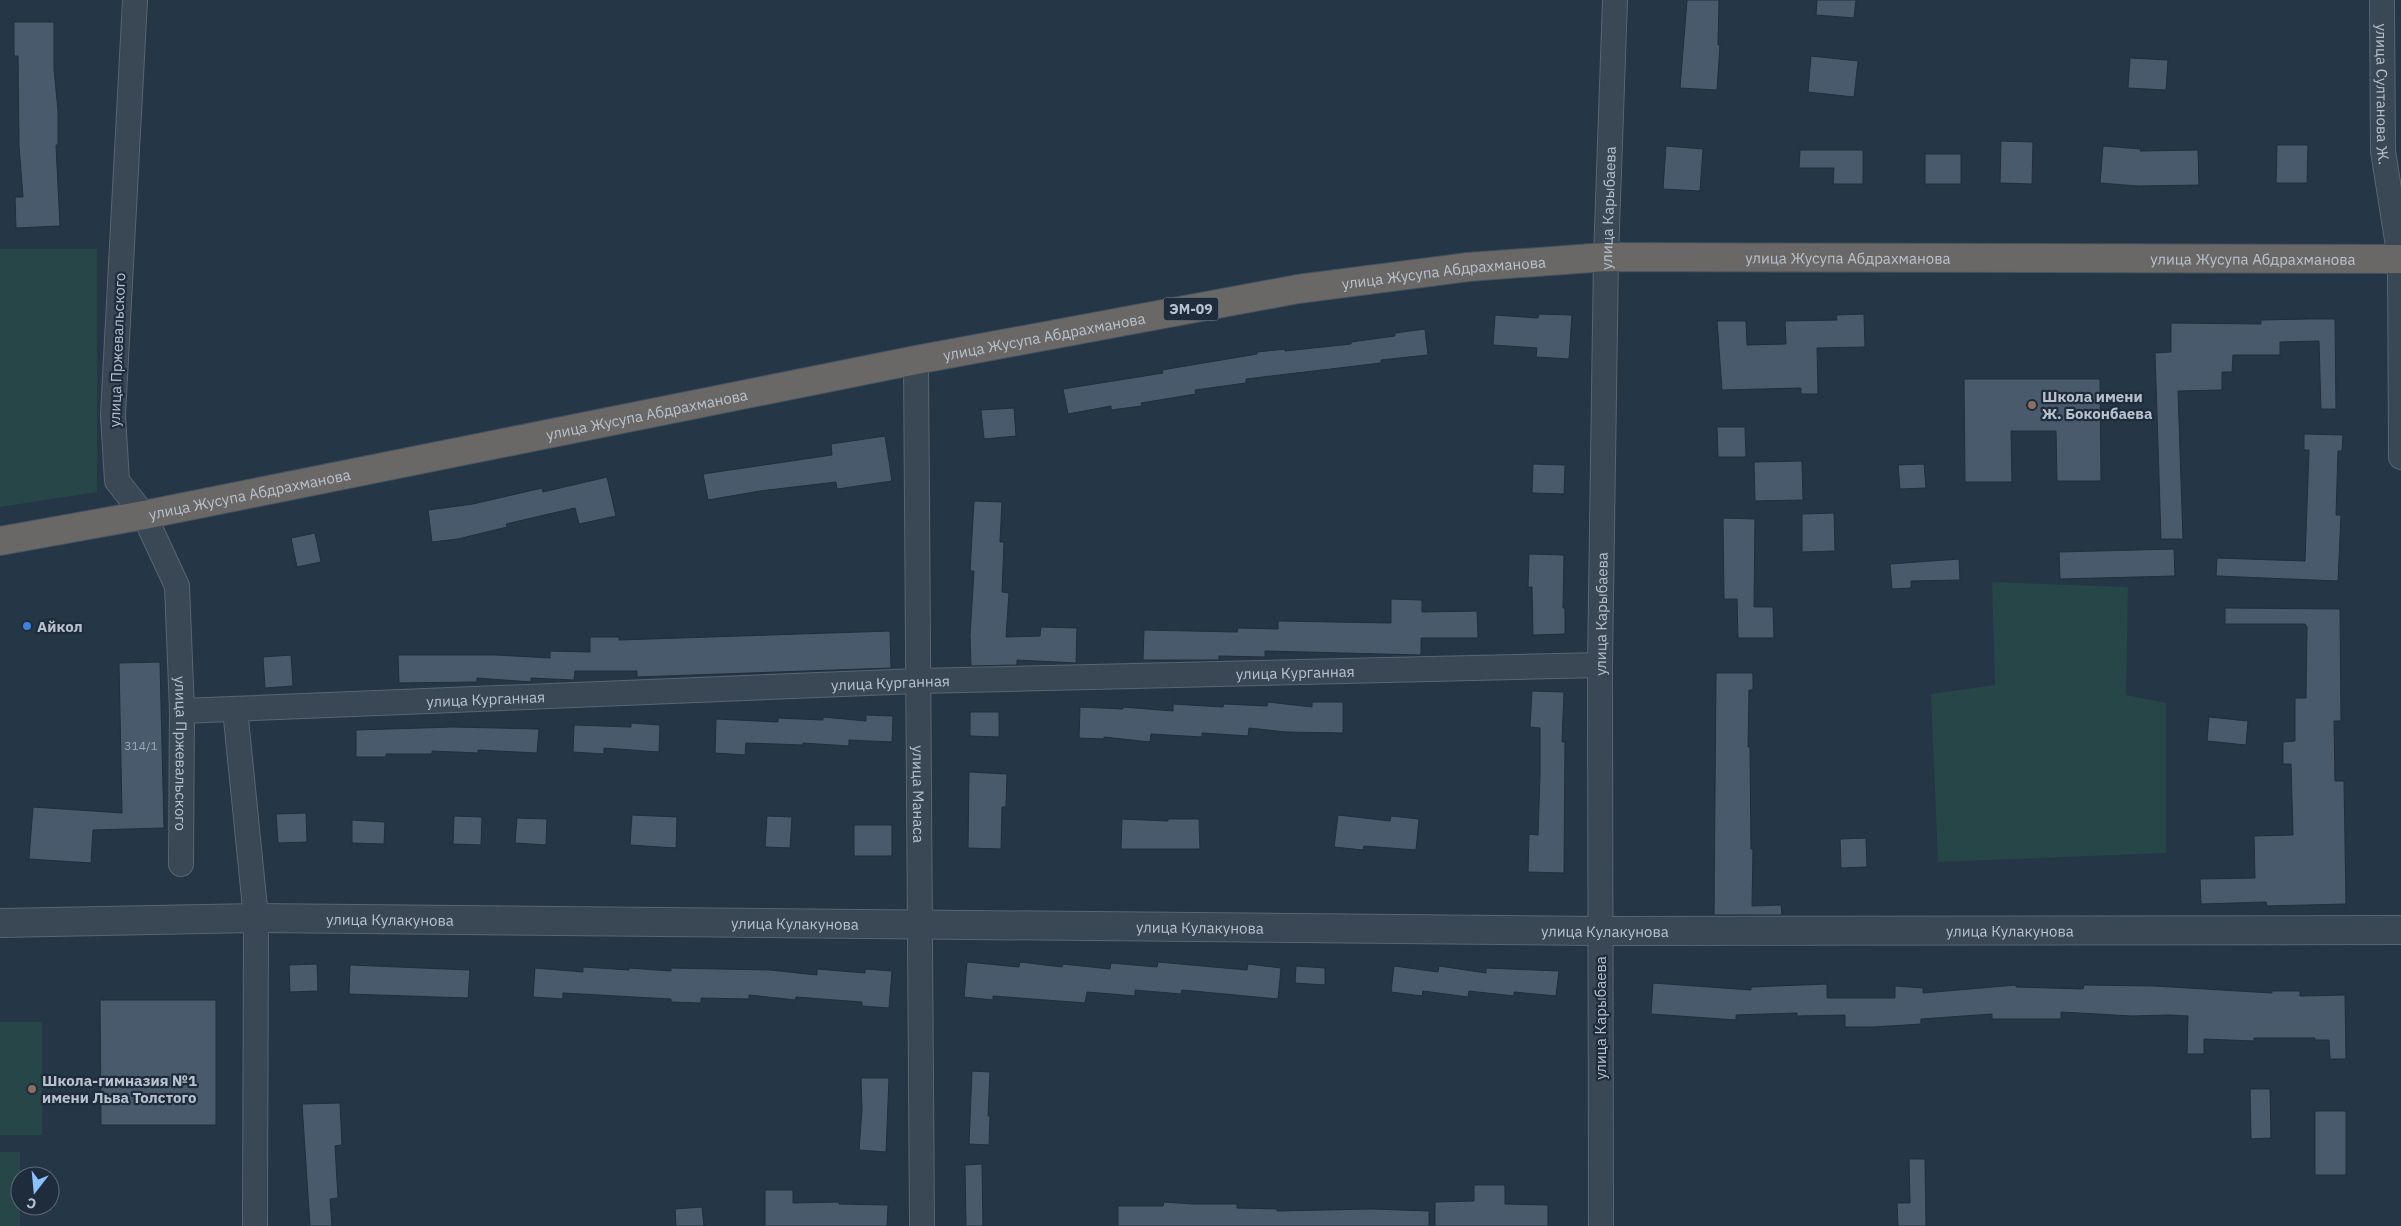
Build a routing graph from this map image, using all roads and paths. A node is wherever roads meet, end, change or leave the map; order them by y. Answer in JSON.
{"nodes":[{"id":1,"x":135,"y":0,"type":"edge"},
{"id":2,"x":1615,"y":0,"type":"edge"},
{"id":3,"x":2382,"y":0,"type":"edge"},
{"id":4,"x":1606,"y":258,"type":"junction"},
{"id":5,"x":2401,"y":260,"type":"edge"},
{"id":6,"x":916,"y":360,"type":"junction"},
{"id":7,"x":2401,"y":457,"type":"edge"},
{"id":8,"x":144,"y":515,"type":"junction"},
{"id":9,"x":0,"y":541,"type":"edge"},
{"id":10,"x":1600,"y":665,"type":"junction"},
{"id":11,"x":918,"y":681,"type":"junction"},
{"id":12,"x":235,"y":708,"type":"junction"},
{"id":13,"x":182,"y":711,"type":"junction"},
{"id":14,"x":181,"y":864,"type":"dead end"},
{"id":15,"x":256,"y":918,"type":"junction"},
{"id":16,"x":0,"y":923,"type":"edge"},
{"id":17,"x":920,"y":923,"type":"junction"},
{"id":18,"x":2401,"y":930,"type":"edge"},
{"id":19,"x":1599,"y":931,"type":"junction"},
{"id":20,"x":255,"y":1226,"type":"edge"},
{"id":21,"x":922,"y":1226,"type":"edge"},
{"id":22,"x":1601,"y":1226,"type":"edge"}],
"edges":[{"from":1,"to":8,"type":"street","name":"улица Пржевальского"},
{"from":2,"to":4,"type":"street","name":"улица Карыбаева"},
{"from":3,"to":5,"type":"street","name":"улица Султанова Ж."},
{"from":4,"to":5,"type":"highway","name":"улица Жусупа Абдрахманова","number":"ЭМ-09"},
{"from":4,"to":6,"type":"highway","name":"улица Жусупа Абдрахманова","number":"ЭМ-09"},
{"from":4,"to":10,"type":"street","name":"улица Карыбаева"},
{"from":5,"to":7,"type":"street","name":"улица Султанова Ж."},
{"from":6,"to":8,"type":"highway","name":"улица Жусупа Абдрахманова","number":"ЭМ-09"},
{"from":6,"to":11,"type":"street","name":"улица Манаса"},
{"from":8,"to":9,"type":"highway","name":"улица Жусупа Абдрахманова","number":"ЭМ-09"},
{"from":8,"to":13,"type":"street","name":"улица Пржевальского"},
{"from":10,"to":11,"type":"street","name":"улица Курганная"},
{"from":10,"to":19,"type":"street","name":"улица Карыбаева"},
{"from":11,"to":12,"type":"street","name":"улица Курганная"},
{"from":11,"to":17,"type":"street","name":"улица Манаса"},
{"from":12,"to":13,"type":"street","name":"улица Курганная"},
{"from":12,"to":15,"type":"street"},
{"from":13,"to":14,"type":"street","name":"улица Пржевальского"},
{"from":15,"to":16,"type":"street","name":"улица Кулакунова"},
{"from":15,"to":17,"type":"street","name":"улица Кулакунова"},
{"from":15,"to":20,"type":"street"},
{"from":17,"to":19,"type":"street","name":"улица Кулакунова"},
{"from":17,"to":21,"type":"street","name":"улица Манаса"},
{"from":18,"to":19,"type":"street","name":"улица Кулакунова"},
{"from":19,"to":22,"type":"street","name":"улица Карыбаева"}]}
